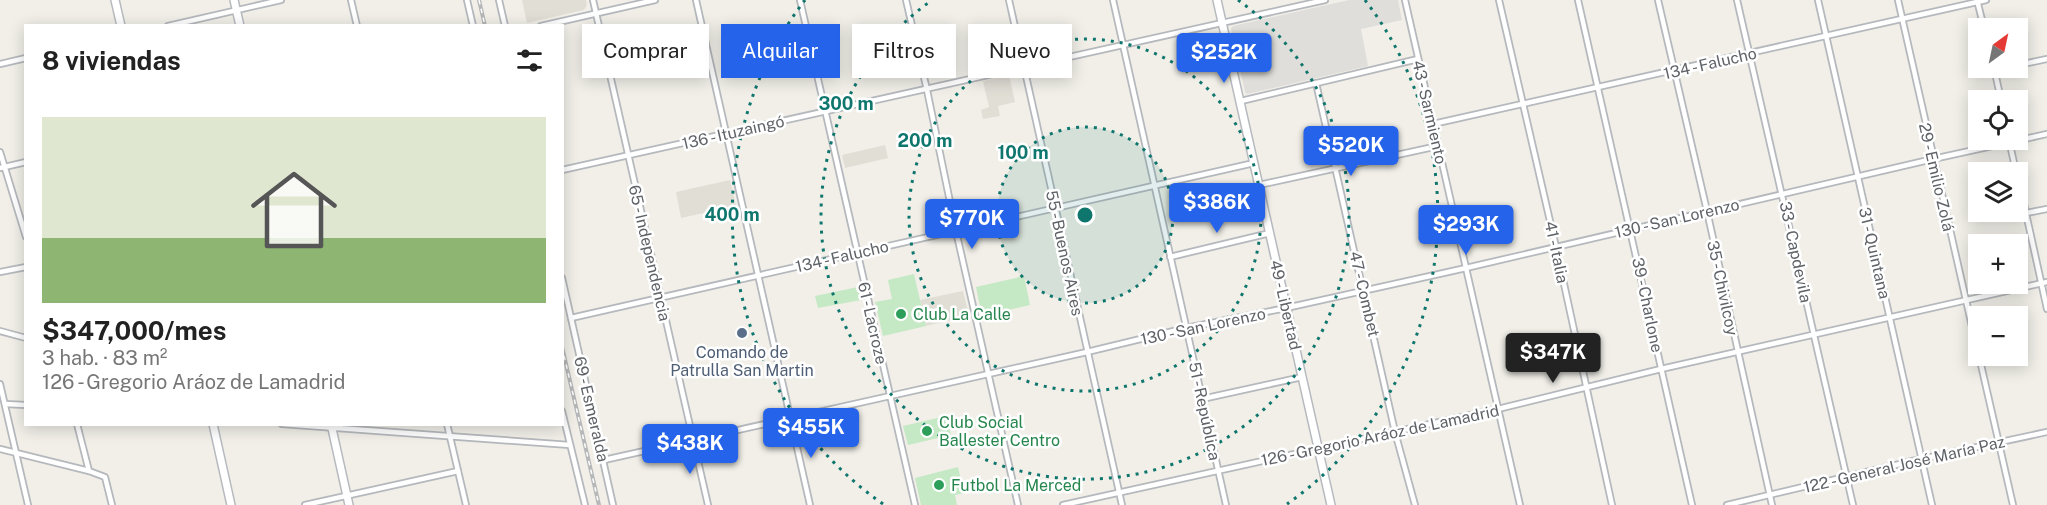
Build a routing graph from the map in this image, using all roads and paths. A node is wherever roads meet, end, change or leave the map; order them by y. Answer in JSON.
{"nodes":[{"id":1,"x":116,"y":0,"type":"edge"},
{"id":2,"x":234,"y":0,"type":"edge"},
{"id":3,"x":281,"y":0,"type":"edge"},
{"id":4,"x":351,"y":0,"type":"edge"},
{"id":5,"x":467,"y":0,"type":"edge"},
{"id":6,"x":499,"y":0,"type":"edge"},
{"id":7,"x":593,"y":0,"type":"edge"},
{"id":8,"x":655,"y":0,"type":"edge"},
{"id":9,"x":696,"y":0,"type":"edge"},
{"id":10,"x":800,"y":0,"type":"edge"},
{"id":11,"x":906,"y":0,"type":"edge"},
{"id":12,"x":1010,"y":0,"type":"edge"},
{"id":13,"x":1113,"y":0,"type":"edge"},
{"id":14,"x":1218,"y":0,"type":"edge"},
{"id":15,"x":1325,"y":0,"type":"edge"},
{"id":16,"x":1405,"y":0,"type":"edge"},
{"id":17,"x":1498,"y":0,"type":"edge"},
{"id":18,"x":1578,"y":0,"type":"edge"},
{"id":19,"x":1658,"y":0,"type":"edge"},
{"id":20,"x":1737,"y":0,"type":"edge"},
{"id":21,"x":1818,"y":0,"type":"edge"},
{"id":22,"x":1898,"y":0,"type":"edge"},
{"id":23,"x":1986,"y":0,"type":"edge"},
{"id":24,"x":1977,"y":1,"type":"edge"},
{"id":25,"x":1299,"y":3,"type":"edge"},
{"id":26,"x":236,"y":10,"type":"junction"},
{"id":27,"x":596,"y":13,"type":"junction"},
{"id":28,"x":1981,"y":18,"type":"edge"},
{"id":29,"x":1902,"y":19,"type":"junction"},
{"id":30,"x":1223,"y":22,"type":"junction"},
{"id":31,"x":122,"y":24,"type":"edge"},
{"id":32,"x":176,"y":24,"type":"edge"},
{"id":33,"x":240,"y":24,"type":"edge"},
{"id":34,"x":357,"y":24,"type":"edge"},
{"id":35,"x":473,"y":24,"type":"edge"},
{"id":36,"x":505,"y":24,"type":"edge"},
{"id":37,"x":550,"y":24,"type":"edge"},
{"id":38,"x":1015,"y":24,"type":"edge"},
{"id":39,"x":1826,"y":36,"type":"junction"},
{"id":40,"x":1123,"y":46,"type":"junction"},
{"id":41,"x":1750,"y":54,"type":"junction"},
{"id":42,"x":1072,"y":56,"type":"edge"},
{"id":43,"x":24,"y":58,"type":"edge"},
{"id":44,"x":1418,"y":59,"type":"junction"},
{"id":45,"x":2047,"y":59,"type":"edge"},
{"id":46,"x":2028,"y":63,"type":"edge"},
{"id":47,"x":0,"y":64,"type":"edge"},
{"id":48,"x":1675,"y":71,"type":"junction"},
{"id":49,"x":976,"y":78,"type":"edge"},
{"id":50,"x":1028,"y":78,"type":"edge"},
{"id":51,"x":1316,"y":83,"type":"junction"},
{"id":52,"x":1599,"y":88,"type":"junction"},
{"id":53,"x":927,"y":90,"type":"junction"},
{"id":54,"x":1241,"y":101,"type":"junction"},
{"id":55,"x":1523,"y":105,"type":"junction"},
{"id":56,"x":825,"y":112,"type":"junction"},
{"id":57,"x":1433,"y":124,"type":"junction"},
{"id":58,"x":727,"y":134,"type":"junction"},
{"id":59,"x":2047,"y":134,"type":"edge"},
{"id":60,"x":2028,"y":138,"type":"edge"},
{"id":61,"x":1438,"y":146,"type":"junction"},
{"id":62,"x":1971,"y":150,"type":"edge"},
{"id":63,"x":0,"y":152,"type":"edge"},
{"id":64,"x":627,"y":156,"type":"junction"},
{"id":65,"x":1933,"y":159,"type":"junction"},
{"id":66,"x":24,"y":162,"type":"edge"},
{"id":67,"x":1254,"y":163,"type":"junction"},
{"id":68,"x":2,"y":167,"type":"edge"},
{"id":69,"x":1336,"y":169,"type":"junction"},
{"id":70,"x":564,"y":170,"type":"edge"},
{"id":71,"x":1858,"y":177,"type":"junction"},
{"id":72,"x":1259,"y":185,"type":"junction"},
{"id":73,"x":1154,"y":186,"type":"junction"},
{"id":74,"x":1783,"y":194,"type":"junction"},
{"id":75,"x":1055,"y":208,"type":"junction"},
{"id":76,"x":2047,"y":208,"type":"edge"},
{"id":77,"x":1707,"y":211,"type":"junction"},
{"id":78,"x":2028,"y":213,"type":"edge"},
{"id":79,"x":2028,"y":221,"type":"edge"},
{"id":80,"x":1631,"y":228,"type":"junction"},
{"id":81,"x":24,"y":231,"type":"edge"},
{"id":82,"x":956,"y":231,"type":"junction"},
{"id":83,"x":1270,"y":233,"type":"junction"},
{"id":84,"x":1556,"y":247,"type":"junction"},
{"id":85,"x":858,"y":253,"type":"junction"},
{"id":86,"x":1170,"y":257,"type":"junction"},
{"id":87,"x":24,"y":267,"type":"edge"},
{"id":88,"x":1466,"y":268,"type":"junction"},
{"id":89,"x":0,"y":272,"type":"edge"},
{"id":90,"x":758,"y":275,"type":"junction"},
{"id":91,"x":2044,"y":283,"type":"edge"},
{"id":92,"x":564,"y":287,"type":"edge"},
{"id":93,"x":1364,"y":290,"type":"junction"},
{"id":94,"x":661,"y":298,"type":"junction"},
{"id":95,"x":1966,"y":300,"type":"junction"},
{"id":96,"x":1286,"y":308,"type":"junction"},
{"id":97,"x":1968,"y":308,"type":"edge"},
{"id":98,"x":2047,"y":309,"type":"edge"},
{"id":99,"x":571,"y":318,"type":"junction"},
{"id":100,"x":1890,"y":318,"type":"junction"},
{"id":101,"x":1186,"y":328,"type":"junction"},
{"id":102,"x":0,"y":331,"type":"edge"},
{"id":103,"x":1814,"y":335,"type":"junction"},
{"id":104,"x":24,"y":337,"type":"edge"},
{"id":105,"x":1737,"y":351,"type":"junction"},
{"id":106,"x":1087,"y":352,"type":"junction"},
{"id":107,"x":1982,"y":366,"type":"edge"},
{"id":108,"x":1661,"y":369,"type":"junction"},
{"id":109,"x":989,"y":373,"type":"junction"},
{"id":110,"x":1302,"y":377,"type":"junction"},
{"id":111,"x":0,"y":384,"type":"edge"},
{"id":112,"x":1586,"y":388,"type":"junction"},
{"id":113,"x":890,"y":395,"type":"junction"},
{"id":114,"x":1202,"y":399,"type":"junction"},
{"id":115,"x":5,"y":404,"type":"junction"},
{"id":116,"x":24,"y":405,"type":"edge"},
{"id":117,"x":1498,"y":409,"type":"junction"},
{"id":118,"x":790,"y":417,"type":"junction"},
{"id":119,"x":564,"y":418,"type":"edge"},
{"id":120,"x":78,"y":426,"type":"edge"},
{"id":121,"x":213,"y":426,"type":"edge"},
{"id":122,"x":331,"y":426,"type":"edge"},
{"id":123,"x":447,"y":426,"type":"edge"},
{"id":124,"x":1395,"y":432,"type":"junction"},
{"id":125,"x":2047,"y":432,"type":"edge"},
{"id":126,"x":449,"y":435,"type":"junction"},
{"id":127,"x":694,"y":440,"type":"junction"},
{"id":128,"x":2000,"y":442,"type":"junction"},
{"id":129,"x":570,"y":445,"type":"junction"},
{"id":130,"x":1318,"y":448,"type":"junction"},
{"id":131,"x":0,"y":449,"type":"edge"},
{"id":132,"x":16,"y":453,"type":"junction"},
{"id":133,"x":1921,"y":459,"type":"junction"},
{"id":134,"x":604,"y":460,"type":"junction"},
{"id":135,"x":1218,"y":470,"type":"junction"},
{"id":136,"x":89,"y":471,"type":"junction"},
{"id":137,"x":458,"y":471,"type":"junction"},
{"id":138,"x":1846,"y":477,"type":"junction"},
{"id":139,"x":1119,"y":492,"type":"junction"},
{"id":140,"x":1769,"y":495,"type":"junction"},
{"id":141,"x":348,"y":496,"type":"junction"},
{"id":142,"x":28,"y":505,"type":"edge"},
{"id":143,"x":112,"y":505,"type":"edge"},
{"id":144,"x":231,"y":505,"type":"edge"},
{"id":145,"x":305,"y":505,"type":"edge"},
{"id":146,"x":350,"y":505,"type":"edge"},
{"id":147,"x":466,"y":505,"type":"edge"},
{"id":148,"x":585,"y":505,"type":"edge"},
{"id":149,"x":614,"y":505,"type":"edge"},
{"id":150,"x":708,"y":505,"type":"edge"},
{"id":151,"x":810,"y":505,"type":"edge"},
{"id":152,"x":915,"y":505,"type":"edge"},
{"id":153,"x":1018,"y":505,"type":"edge"},
{"id":154,"x":1063,"y":505,"type":"edge"},
{"id":155,"x":1122,"y":505,"type":"edge"},
{"id":156,"x":1226,"y":505,"type":"edge"},
{"id":157,"x":1331,"y":505,"type":"edge"},
{"id":158,"x":1415,"y":505,"type":"edge"},
{"id":159,"x":1520,"y":505,"type":"edge"},
{"id":160,"x":1612,"y":505,"type":"edge"},
{"id":161,"x":1692,"y":505,"type":"edge"},
{"id":162,"x":1727,"y":505,"type":"edge"},
{"id":163,"x":1772,"y":505,"type":"edge"},
{"id":164,"x":1853,"y":505,"type":"edge"},
{"id":165,"x":1932,"y":505,"type":"edge"},
{"id":166,"x":2013,"y":505,"type":"edge"}],
"edges":[{"from":1,"to":31,"type":"street"},
{"from":2,"to":26,"type":"street"},
{"from":3,"to":26,"type":"street"},
{"from":4,"to":34,"type":"street"},
{"from":5,"to":35,"type":"street"},
{"from":6,"to":36,"type":"street"},
{"from":7,"to":27,"type":"street","name":"65 - Independencia"},
{"from":8,"to":27,"type":"street"},
{"from":9,"to":58,"type":"street"},
{"from":10,"to":56,"type":"street","name":"61 - Lacroze"},
{"from":11,"to":53,"type":"street"},
{"from":12,"to":38,"type":"street","name":"55 - Buenos Aires"},
{"from":13,"to":40,"type":"street","name":"51 - República"},
{"from":14,"to":30,"type":"street","name":"49 - Libertad"},
{"from":15,"to":25,"type":"street","name":"136 - Ituzaingó"},
{"from":16,"to":44,"type":"street","name":"43 - Sarmiento"},
{"from":17,"to":55,"type":"street","name":"41 - Italia"},
{"from":18,"to":52,"type":"street","name":"39 - Charlone"},
{"from":19,"to":48,"type":"street","name":"35 - Chivilcoy"},
{"from":20,"to":41,"type":"street","name":"33 - Capdevila"},
{"from":21,"to":39,"type":"street","name":"31 - Quintana"},
{"from":22,"to":29,"type":"street","name":"29 - Emilio Zolá"},
{"from":23,"to":24,"type":"street","name":"134 - Falucho"},
{"from":24,"to":28,"type":"street"},
{"from":24,"to":29,"type":"street","name":"134 - Falucho"},
{"from":25,"to":30,"type":"street","name":"136 - Ituzaingó"},
{"from":26,"to":32,"type":"street"},
{"from":26,"to":33,"type":"street"},
{"from":27,"to":37,"type":"street"},
{"from":27,"to":64,"type":"street","name":"65 - Independencia"},
{"from":29,"to":39,"type":"street","name":"134 - Falucho"},
{"from":29,"to":65,"type":"street","name":"29 - Emilio Zolá"},
{"from":30,"to":40,"type":"street","name":"136 - Ituzaingó"},
{"from":30,"to":54,"type":"street","name":"49 - Libertad"},
{"from":39,"to":41,"type":"street","name":"134 - Falucho"},
{"from":39,"to":71,"type":"street","name":"31 - Quintana"},
{"from":40,"to":42,"type":"street","name":"136 - Ituzaingó"},
{"from":40,"to":73,"type":"street","name":"51 - República"},
{"from":41,"to":48,"type":"street","name":"134 - Falucho"},
{"from":41,"to":74,"type":"street","name":"33 - Capdevila"},
{"from":43,"to":47,"type":"street"},
{"from":44,"to":51,"type":"street"},
{"from":44,"to":57,"type":"street","name":"43 - Sarmiento"},
{"from":45,"to":46,"type":"street"},
{"from":48,"to":52,"type":"street","name":"134 - Falucho"},
{"from":48,"to":77,"type":"street","name":"35 - Chivilcoy"},
{"from":49,"to":53,"type":"street","name":"136 - Ituzaingó"},
{"from":50,"to":75,"type":"street","name":"55 - Buenos Aires"},
{"from":51,"to":54,"type":"street"},
{"from":51,"to":69,"type":"street","name":"47 - Combet"},
{"from":52,"to":55,"type":"street","name":"134 - Falucho"},
{"from":52,"to":80,"type":"street","name":"39 - Charlone"},
{"from":53,"to":56,"type":"street","name":"136 - Ituzaingó"},
{"from":53,"to":82,"type":"street"},
{"from":54,"to":67,"type":"street","name":"49 - Libertad"},
{"from":55,"to":57,"type":"street","name":"134 - Falucho"},
{"from":55,"to":84,"type":"street","name":"41 - Italia"},
{"from":56,"to":58,"type":"street","name":"136 - Ituzaingó"},
{"from":56,"to":85,"type":"street","name":"61 - Lacroze"},
{"from":57,"to":61,"type":"street","name":"43 - Sarmiento"},
{"from":58,"to":64,"type":"street","name":"136 - Ituzaingó"},
{"from":58,"to":90,"type":"street"},
{"from":59,"to":60,"type":"street","name":"130 - San Lorenzo"},
{"from":61,"to":69,"type":"street"},
{"from":61,"to":88,"type":"street","name":"43 - Sarmiento"},
{"from":62,"to":65,"type":"street","name":"130 - San Lorenzo"},
{"from":63,"to":68,"type":"street"},
{"from":64,"to":70,"type":"street","name":"136 - Ituzaingó"},
{"from":64,"to":94,"type":"street","name":"65 - Independencia"},
{"from":65,"to":71,"type":"street","name":"130 - San Lorenzo"},
{"from":65,"to":95,"type":"street","name":"29 - Emilio Zolá"},
{"from":66,"to":68,"type":"street"},
{"from":67,"to":72,"type":"street","name":"49 - Libertad"},
{"from":67,"to":73,"type":"street","name":"134 - Falucho"},
{"from":68,"to":81,"type":"street"},
{"from":69,"to":72,"type":"street"},
{"from":69,"to":93,"type":"street","name":"47 - Combet"},
{"from":71,"to":74,"type":"street","name":"130 - San Lorenzo"},
{"from":71,"to":100,"type":"street","name":"31 - Quintana"},
{"from":72,"to":83,"type":"street","name":"49 - Libertad"},
{"from":73,"to":75,"type":"street","name":"134 - Falucho"},
{"from":73,"to":86,"type":"street","name":"51 - República"},
{"from":74,"to":77,"type":"street","name":"130 - San Lorenzo"},
{"from":74,"to":103,"type":"street","name":"33 - Capdevila"},
{"from":75,"to":82,"type":"street","name":"134 - Falucho"},
{"from":75,"to":106,"type":"street","name":"55 - Buenos Aires"},
{"from":76,"to":78,"type":"street"},
{"from":77,"to":80,"type":"street","name":"130 - San Lorenzo"},
{"from":77,"to":105,"type":"street","name":"35 - Chivilcoy"},
{"from":79,"to":91,"type":"street"},
{"from":80,"to":84,"type":"street","name":"130 - San Lorenzo"},
{"from":80,"to":108,"type":"street","name":"39 - Charlone"},
{"from":82,"to":85,"type":"street","name":"134 - Falucho"},
{"from":82,"to":109,"type":"street"},
{"from":83,"to":86,"type":"street"},
{"from":83,"to":96,"type":"street","name":"49 - Libertad"},
{"from":84,"to":88,"type":"street","name":"130 - San Lorenzo"},
{"from":84,"to":112,"type":"street","name":"41 - Italia"},
{"from":85,"to":90,"type":"street","name":"134 - Falucho"},
{"from":85,"to":113,"type":"street","name":"61 - Lacroze"},
{"from":86,"to":101,"type":"street","name":"51 - República"},
{"from":87,"to":89,"type":"street"},
{"from":88,"to":93,"type":"street","name":"130 - San Lorenzo"},
{"from":88,"to":117,"type":"street","name":"43 - Sarmiento"},
{"from":90,"to":94,"type":"street","name":"134 - Falucho"},
{"from":90,"to":118,"type":"street"},
{"from":91,"to":95,"type":"street","name":"126 - Gregorio Aráoz de Lamadrid"},
{"from":91,"to":98,"type":"street"},
{"from":92,"to":99,"type":"street","name":"69 - Esmeralda"},
{"from":93,"to":96,"type":"street","name":"130 - San Lorenzo"},
{"from":93,"to":124,"type":"street","name":"47 - Combet"},
{"from":94,"to":99,"type":"street","name":"134 - Falucho"},
{"from":94,"to":127,"type":"street","name":"65 - Independencia"},
{"from":95,"to":97,"type":"street","name":"29 - Emilio Zolá"},
{"from":95,"to":100,"type":"street","name":"126 - Gregorio Aráoz de Lamadrid"},
{"from":96,"to":101,"type":"street","name":"130 - San Lorenzo"},
{"from":96,"to":110,"type":"street","name":"49 - Libertad"},
{"from":99,"to":134,"type":"street","name":"69 - Esmeralda"},
{"from":100,"to":103,"type":"street","name":"126 - Gregorio Aráoz de Lamadrid"},
{"from":100,"to":133,"type":"street","name":"31 - Quintana"},
{"from":101,"to":106,"type":"street","name":"130 - San Lorenzo"},
{"from":101,"to":114,"type":"street","name":"51 - República"},
{"from":102,"to":104,"type":"street"},
{"from":103,"to":105,"type":"street","name":"126 - Gregorio Aráoz de Lamadrid"},
{"from":103,"to":138,"type":"street","name":"33 - Capdevila"},
{"from":105,"to":108,"type":"street","name":"126 - Gregorio Aráoz de Lamadrid"},
{"from":105,"to":140,"type":"street","name":"35 - Chivilcoy"},
{"from":106,"to":109,"type":"street","name":"130 - San Lorenzo"},
{"from":106,"to":139,"type":"street","name":"55 - Buenos Aires"},
{"from":107,"to":128,"type":"street","name":"29 - Emilio Zolá"},
{"from":108,"to":112,"type":"street","name":"126 - Gregorio Aráoz de Lamadrid"},
{"from":108,"to":161,"type":"street","name":"39 - Charlone"},
{"from":109,"to":113,"type":"street","name":"130 - San Lorenzo"},
{"from":109,"to":153,"type":"street"},
{"from":110,"to":114,"type":"street"},
{"from":110,"to":130,"type":"street","name":"49 - Libertad"},
{"from":111,"to":115,"type":"street"},
{"from":112,"to":117,"type":"street","name":"126 - Gregorio Aráoz de Lamadrid"},
{"from":112,"to":160,"type":"street","name":"41 - Italia"},
{"from":113,"to":118,"type":"street","name":"130 - San Lorenzo"},
{"from":113,"to":152,"type":"street","name":"61 - Lacroze"},
{"from":114,"to":135,"type":"street","name":"51 - República"},
{"from":115,"to":116,"type":"street"},
{"from":115,"to":132,"type":"street"},
{"from":117,"to":124,"type":"street","name":"126 - Gregorio Aráoz de Lamadrid"},
{"from":117,"to":159,"type":"street","name":"43 - Sarmiento"},
{"from":118,"to":127,"type":"street","name":"130 - San Lorenzo"},
{"from":118,"to":151,"type":"street"},
{"from":119,"to":129,"type":"street"},
{"from":120,"to":136,"type":"street"},
{"from":121,"to":144,"type":"street"},
{"from":122,"to":126,"type":"street"},
{"from":122,"to":141,"type":"street"},
{"from":123,"to":126,"type":"street"},
{"from":124,"to":130,"type":"street","name":"126 - Gregorio Aráoz de Lamadrid"},
{"from":124,"to":158,"type":"street","name":"47 - Combet"},
{"from":125,"to":128,"type":"street","name":"122 - General José María Paz"},
{"from":126,"to":129,"type":"street"},
{"from":126,"to":137,"type":"street"},
{"from":127,"to":134,"type":"street","name":"130 - San Lorenzo"},
{"from":127,"to":150,"type":"street","name":"65 - Independencia"},
{"from":128,"to":133,"type":"street","name":"122 - General José María Paz"},
{"from":128,"to":166,"type":"street","name":"29 - Emilio Zolá"},
{"from":129,"to":148,"type":"street"},
{"from":130,"to":135,"type":"street","name":"126 - Gregorio Aráoz de Lamadrid"},
{"from":130,"to":157,"type":"street","name":"49 - Libertad"},
{"from":131,"to":132,"type":"street"},
{"from":132,"to":136,"type":"street"},
{"from":132,"to":142,"type":"street"},
{"from":133,"to":138,"type":"street","name":"122 - General José María Paz"},
{"from":133,"to":165,"type":"street","name":"31 - Quintana"},
{"from":134,"to":149,"type":"street","name":"69 - Esmeralda"},
{"from":135,"to":139,"type":"street","name":"126 - Gregorio Aráoz de Lamadrid"},
{"from":135,"to":156,"type":"street","name":"51 - República"},
{"from":136,"to":143,"type":"street"},
{"from":137,"to":141,"type":"street"},
{"from":137,"to":147,"type":"street"},
{"from":138,"to":140,"type":"street","name":"122 - General José María Paz"},
{"from":138,"to":164,"type":"street","name":"33 - Capdevila"},
{"from":139,"to":154,"type":"street","name":"126 - Gregorio Aráoz de Lamadrid"},
{"from":139,"to":155,"type":"street","name":"55 - Buenos Aires"},
{"from":140,"to":162,"type":"street","name":"122 - General José María Paz"},
{"from":140,"to":163,"type":"street","name":"35 - Chivilcoy"},
{"from":141,"to":145,"type":"street"},
{"from":141,"to":146,"type":"street"}]}
